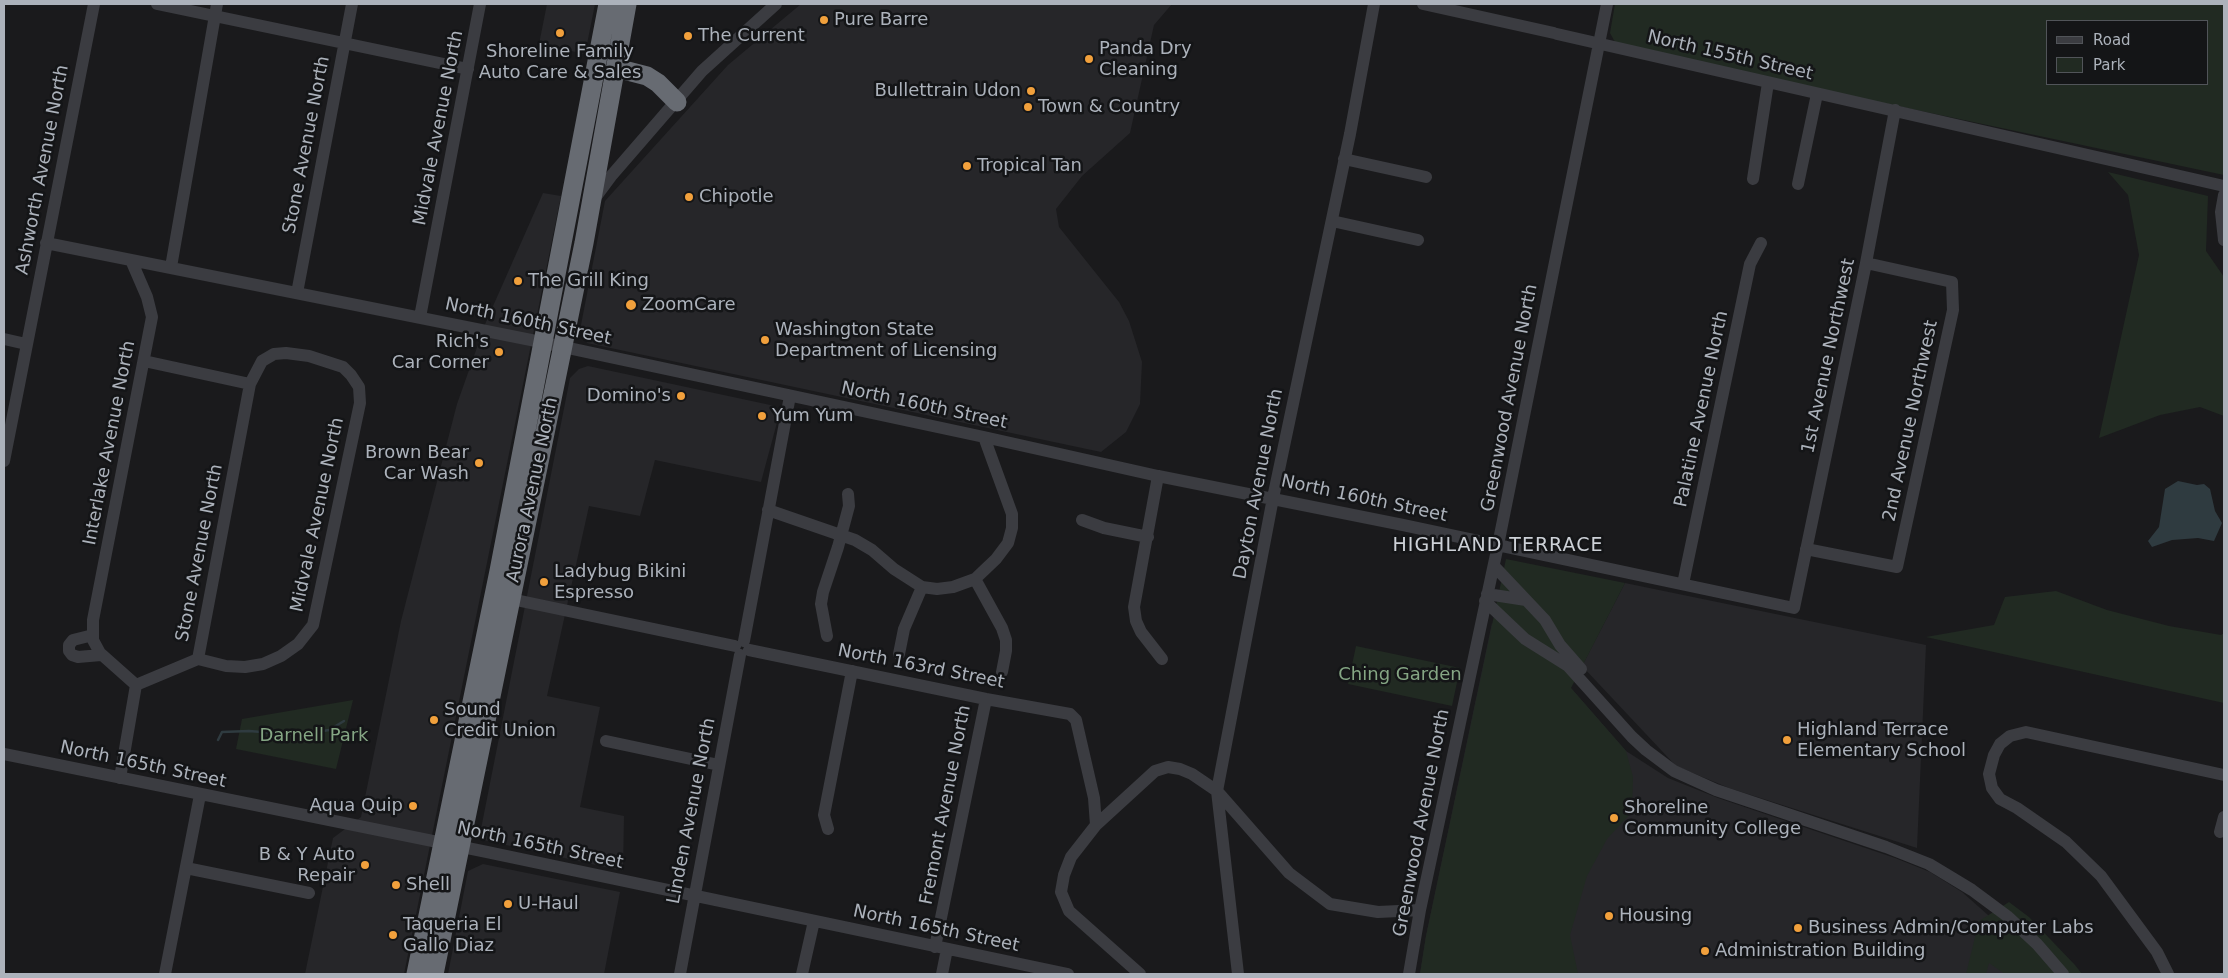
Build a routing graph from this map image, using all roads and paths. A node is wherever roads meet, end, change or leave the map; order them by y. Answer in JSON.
{"nodes":[{"id":1,"x":94,"y":4,"type":"edge"},
{"id":2,"x":157,"y":4,"type":"edge"},
{"id":3,"x":352,"y":4,"type":"edge"},
{"id":4,"x":480,"y":4,"type":"edge"},
{"id":5,"x":608,"y":4,"type":"edge"},
{"id":6,"x":627,"y":4,"type":"edge"},
{"id":7,"x":776,"y":4,"type":"edge"},
{"id":8,"x":1374,"y":4,"type":"edge"},
{"id":9,"x":1423,"y":4,"type":"edge"},
{"id":10,"x":1607,"y":4,"type":"edge"},
{"id":11,"x":216,"y":10,"type":"edge"},
{"id":12,"x":345,"y":43,"type":"junction"},
{"id":13,"x":1599,"y":44,"type":"junction"},
{"id":14,"x":616,"y":68,"type":"junction"},
{"id":15,"x":468,"y":69,"type":"junction"},
{"id":16,"x":1768,"y":83,"type":"junction"},
{"id":17,"x":1817,"y":94,"type":"junction"},
{"id":18,"x":677,"y":102,"type":"junction"},
{"id":19,"x":1895,"y":110,"type":"junction"},
{"id":20,"x":1344,"y":159,"type":"junction"},
{"id":21,"x":1426,"y":177,"type":"dead end"},
{"id":22,"x":1753,"y":179,"type":"dead end"},
{"id":23,"x":1798,"y":184,"type":"dead end"},
{"id":24,"x":2224,"y":186,"type":"edge"},
{"id":25,"x":2224,"y":195,"type":"edge"},
{"id":26,"x":592,"y":202,"type":"junction"},
{"id":27,"x":1332,"y":221,"type":"junction"},
{"id":28,"x":1418,"y":240,"type":"dead end"},
{"id":29,"x":2224,"y":240,"type":"edge"},
{"id":30,"x":1761,"y":242,"type":"dead end"},
{"id":31,"x":46,"y":243,"type":"junction"},
{"id":32,"x":131,"y":260,"type":"junction"},
{"id":33,"x":1866,"y":263,"type":"junction"},
{"id":34,"x":171,"y":267,"type":"junction"},
{"id":35,"x":297,"y":293,"type":"junction"},
{"id":36,"x":420,"y":318,"type":"junction"},
{"id":37,"x":4,"y":340,"type":"edge"},
{"id":38,"x":543,"y":342,"type":"junction"},
{"id":39,"x":26,"y":344,"type":"junction"},
{"id":40,"x":563,"y":347,"type":"junction"},
{"id":41,"x":144,"y":361,"type":"junction"},
{"id":42,"x":351,"y":374,"type":"joint"},
{"id":43,"x":250,"y":384,"type":"junction"},
{"id":44,"x":790,"y":396,"type":"junction"},
{"id":45,"x":984,"y":437,"type":"junction"},
{"id":46,"x":4,"y":461,"type":"edge"},
{"id":47,"x":1158,"y":476,"type":"junction"},
{"id":48,"x":848,"y":494,"type":"dead end"},
{"id":49,"x":1273,"y":498,"type":"junction"},
{"id":50,"x":768,"y":510,"type":"junction"},
{"id":51,"x":1082,"y":520,"type":"dead end"},
{"id":52,"x":841,"y":533,"type":"junction"},
{"id":53,"x":1148,"y":537,"type":"junction"},
{"id":54,"x":1498,"y":545,"type":"junction"},
{"id":55,"x":1806,"y":549,"type":"junction"},
{"id":56,"x":1494,"y":566,"type":"junction"},
{"id":57,"x":975,"y":579,"type":"junction"},
{"id":58,"x":1683,"y":584,"type":"junction"},
{"id":59,"x":922,"y":587,"type":"junction"},
{"id":60,"x":1486,"y":598,"type":"junction"},
{"id":61,"x":511,"y":599,"type":"junction"},
{"id":62,"x":1526,"y":600,"type":"junction"},
{"id":63,"x":1794,"y":608,"type":"joint"},
{"id":64,"x":93,"y":635,"type":"junction"},
{"id":65,"x":827,"y":636,"type":"dead end"},
{"id":66,"x":742,"y":648,"type":"junction"},
{"id":67,"x":899,"y":654,"type":"dead end"},
{"id":68,"x":102,"y":655,"type":"junction"},
{"id":69,"x":198,"y":659,"type":"junction"},
{"id":70,"x":1162,"y":659,"type":"dead end"},
{"id":71,"x":852,"y":672,"type":"junction"},
{"id":72,"x":1002,"y":672,"type":"dead end"},
{"id":73,"x":136,"y":685,"type":"junction"},
{"id":74,"x":986,"y":699,"type":"junction"},
{"id":75,"x":1632,"y":737,"type":"junction"},
{"id":76,"x":606,"y":741,"type":"dead end"},
{"id":77,"x":4,"y":754,"type":"edge"},
{"id":78,"x":719,"y":765,"type":"junction"},
{"id":79,"x":2224,"y":775,"type":"edge"},
{"id":80,"x":120,"y":778,"type":"junction"},
{"id":81,"x":1217,"y":791,"type":"junction"},
{"id":82,"x":200,"y":795,"type":"junction"},
{"id":83,"x":2224,"y":817,"type":"edge"},
{"id":84,"x":1096,"y":825,"type":"junction"},
{"id":85,"x":828,"y":829,"type":"dead end"},
{"id":86,"x":2220,"y":832,"type":"dead end"},
{"id":87,"x":452,"y":845,"type":"junction"},
{"id":88,"x":186,"y":868,"type":"junction"},
{"id":89,"x":309,"y":893,"type":"dead end"},
{"id":90,"x":694,"y":895,"type":"junction"},
{"id":91,"x":1420,"y":910,"type":"junction"},
{"id":92,"x":814,"y":921,"type":"junction"},
{"id":93,"x":941,"y":948,"type":"junction"},
{"id":94,"x":165,"y":974,"type":"edge"},
{"id":95,"x":416,"y":974,"type":"edge"},
{"id":96,"x":434,"y":974,"type":"edge"},
{"id":97,"x":680,"y":974,"type":"edge"},
{"id":98,"x":802,"y":974,"type":"edge"},
{"id":99,"x":942,"y":974,"type":"edge"},
{"id":100,"x":1066,"y":974,"type":"edge"},
{"id":101,"x":1140,"y":974,"type":"edge"},
{"id":102,"x":1238,"y":974,"type":"edge"},
{"id":103,"x":1409,"y":974,"type":"edge"},
{"id":104,"x":2063,"y":974,"type":"edge"},
{"id":105,"x":2168,"y":974,"type":"edge"}],
"edges":[{"from":1,"to":31,"type":"street","name":"Ashworth Avenue North"},
{"from":2,"to":11,"type":"street"},
{"from":3,"to":12,"type":"street","name":"Stone Avenue North"},
{"from":4,"to":15,"type":"street","name":"Midvale Avenue North"},
{"from":5,"to":38,"type":"highway","name":"Aurora Avenue North"},
{"from":6,"to":14,"type":"highway","name":"Aurora Avenue North"},
{"from":7,"to":18,"type":"street"},
{"from":8,"to":20,"type":"street","name":"Dayton Avenue North"},
{"from":9,"to":13,"type":"street","name":"North 155th Street"},
{"from":10,"to":13,"type":"street","name":"Greenwood Avenue North"},
{"from":11,"to":12,"type":"street"},
{"from":11,"to":34,"type":"street"},
{"from":12,"to":15,"type":"street"},
{"from":12,"to":35,"type":"street","name":"Stone Avenue North"},
{"from":13,"to":16,"type":"street","name":"North 155th Street"},
{"from":13,"to":54,"type":"street","name":"Greenwood Avenue North"},
{"from":14,"to":18,"type":"highway"},
{"from":14,"to":26,"type":"highway","name":"Aurora Avenue North"},
{"from":15,"to":36,"type":"street","name":"Midvale Avenue North"},
{"from":16,"to":17,"type":"street","name":"North 155th Street"},
{"from":16,"to":22,"type":"street"},
{"from":17,"to":19,"type":"street","name":"North 155th Street"},
{"from":17,"to":23,"type":"street"},
{"from":18,"to":26,"type":"street"},
{"from":19,"to":24,"type":"street","name":"North 155th Street"},
{"from":19,"to":33,"type":"street","name":"1st Avenue Northwest"},
{"from":20,"to":21,"type":"street"},
{"from":20,"to":27,"type":"street","name":"Dayton Avenue North"},
{"from":25,"to":29,"type":"street"},
{"from":26,"to":40,"type":"highway","name":"Aurora Avenue North"},
{"from":27,"to":28,"type":"street"},
{"from":27,"to":49,"type":"street","name":"Dayton Avenue North"},
{"from":30,"to":58,"type":"street","name":"Palatine Avenue North"},
{"from":31,"to":32,"type":"street","name":"North 160th Street"},
{"from":31,"to":39,"type":"street","name":"Ashworth Avenue North"},
{"from":32,"to":34,"type":"street","name":"North 160th Street"},
{"from":32,"to":41,"type":"street","name":"Interlake Avenue North"},
{"from":33,"to":55,"type":"street","name":"1st Avenue Northwest"},
{"from":33,"to":55,"type":"street","name":"2nd Avenue Northwest"},
{"from":34,"to":35,"type":"street","name":"North 160th Street"},
{"from":35,"to":36,"type":"street","name":"North 160th Street"},
{"from":36,"to":38,"type":"street","name":"North 160th Street"},
{"from":37,"to":39,"type":"street"},
{"from":38,"to":40,"type":"street","name":"North 160th Street"},
{"from":38,"to":87,"type":"highway","name":"Aurora Avenue North"},
{"from":39,"to":46,"type":"street","name":"Ashworth Avenue North"},
{"from":40,"to":44,"type":"street","name":"North 160th Street"},
{"from":40,"to":61,"type":"highway","name":"Aurora Avenue North"},
{"from":41,"to":43,"type":"street"},
{"from":41,"to":64,"type":"street","name":"Interlake Avenue North"},
{"from":42,"to":43,"type":"street","name":"Stone Avenue North"},
{"from":42,"to":69,"type":"street","name":"Midvale Avenue North"},
{"from":43,"to":69,"type":"street","name":"Stone Avenue North"},
{"from":44,"to":45,"type":"street","name":"North 160th Street"},
{"from":44,"to":50,"type":"street","name":"Linden Avenue North"},
{"from":45,"to":47,"type":"street","name":"North 160th Street"},
{"from":45,"to":57,"type":"street"},
{"from":47,"to":49,"type":"street","name":"North 160th Street"},
{"from":47,"to":53,"type":"street"},
{"from":48,"to":52,"type":"street"},
{"from":49,"to":54,"type":"street","name":"North 160th Street"},
{"from":49,"to":81,"type":"street","name":"Dayton Avenue North"},
{"from":50,"to":52,"type":"street"},
{"from":50,"to":66,"type":"street","name":"Linden Avenue North"},
{"from":51,"to":53,"type":"street"},
{"from":52,"to":59,"type":"street"},
{"from":52,"to":65,"type":"street"},
{"from":53,"to":70,"type":"street"},
{"from":54,"to":56,"type":"street","name":"Greenwood Avenue North"},
{"from":54,"to":58,"type":"street","name":"North 160th Street"},
{"from":55,"to":63,"type":"street","name":"1st Avenue Northwest"},
{"from":56,"to":60,"type":"street","name":"Greenwood Avenue North"},
{"from":56,"to":62,"type":"street"},
{"from":57,"to":59,"type":"street"},
{"from":57,"to":72,"type":"street"},
{"from":58,"to":63,"type":"street","name":"North 160th Street"},
{"from":59,"to":67,"type":"street"},
{"from":60,"to":62,"type":"street"},
{"from":60,"to":75,"type":"street"},
{"from":60,"to":91,"type":"street","name":"Greenwood Avenue North"},
{"from":61,"to":66,"type":"street","name":"North 163rd Street"},
{"from":61,"to":87,"type":"highway","name":"Aurora Avenue North"},
{"from":62,"to":75,"type":"street"},
{"from":64,"to":68,"type":"street","name":"Interlake Avenue North"},
{"from":64,"to":68,"type":"street"},
{"from":66,"to":71,"type":"street","name":"North 163rd Street"},
{"from":66,"to":78,"type":"street","name":"Linden Avenue North"},
{"from":68,"to":73,"type":"street","name":"Interlake Avenue North"},
{"from":69,"to":73,"type":"street","name":"Stone Avenue North"},
{"from":71,"to":74,"type":"street","name":"North 163rd Street"},
{"from":71,"to":85,"type":"street"},
{"from":73,"to":80,"type":"street"},
{"from":74,"to":84,"type":"street","name":"North 163rd Street"},
{"from":74,"to":93,"type":"street","name":"Fremont Avenue North"},
{"from":75,"to":104,"type":"street"},
{"from":76,"to":78,"type":"street"},
{"from":77,"to":80,"type":"street","name":"North 165th Street"},
{"from":78,"to":90,"type":"street","name":"Linden Avenue North"},
{"from":79,"to":105,"type":"street"},
{"from":80,"to":82,"type":"street","name":"North 165th Street"},
{"from":81,"to":84,"type":"street"},
{"from":81,"to":91,"type":"street"},
{"from":81,"to":102,"type":"street","name":"Dayton Avenue North"},
{"from":82,"to":87,"type":"street","name":"North 165th Street"},
{"from":82,"to":88,"type":"street"},
{"from":83,"to":86,"type":"street"},
{"from":84,"to":101,"type":"street"},
{"from":87,"to":90,"type":"street","name":"North 165th Street"},
{"from":87,"to":95,"type":"highway","name":"Aurora Avenue North"},
{"from":87,"to":96,"type":"highway","name":"Aurora Avenue North"},
{"from":88,"to":89,"type":"street"},
{"from":88,"to":94,"type":"street"},
{"from":90,"to":92,"type":"street","name":"North 165th Street"},
{"from":90,"to":97,"type":"street","name":"Linden Avenue North"},
{"from":91,"to":103,"type":"street","name":"Greenwood Avenue North"},
{"from":92,"to":93,"type":"street","name":"North 165th Street"},
{"from":92,"to":98,"type":"street"},
{"from":93,"to":99,"type":"street","name":"Fremont Avenue North"},
{"from":93,"to":100,"type":"street","name":"North 165th Street"}]}
